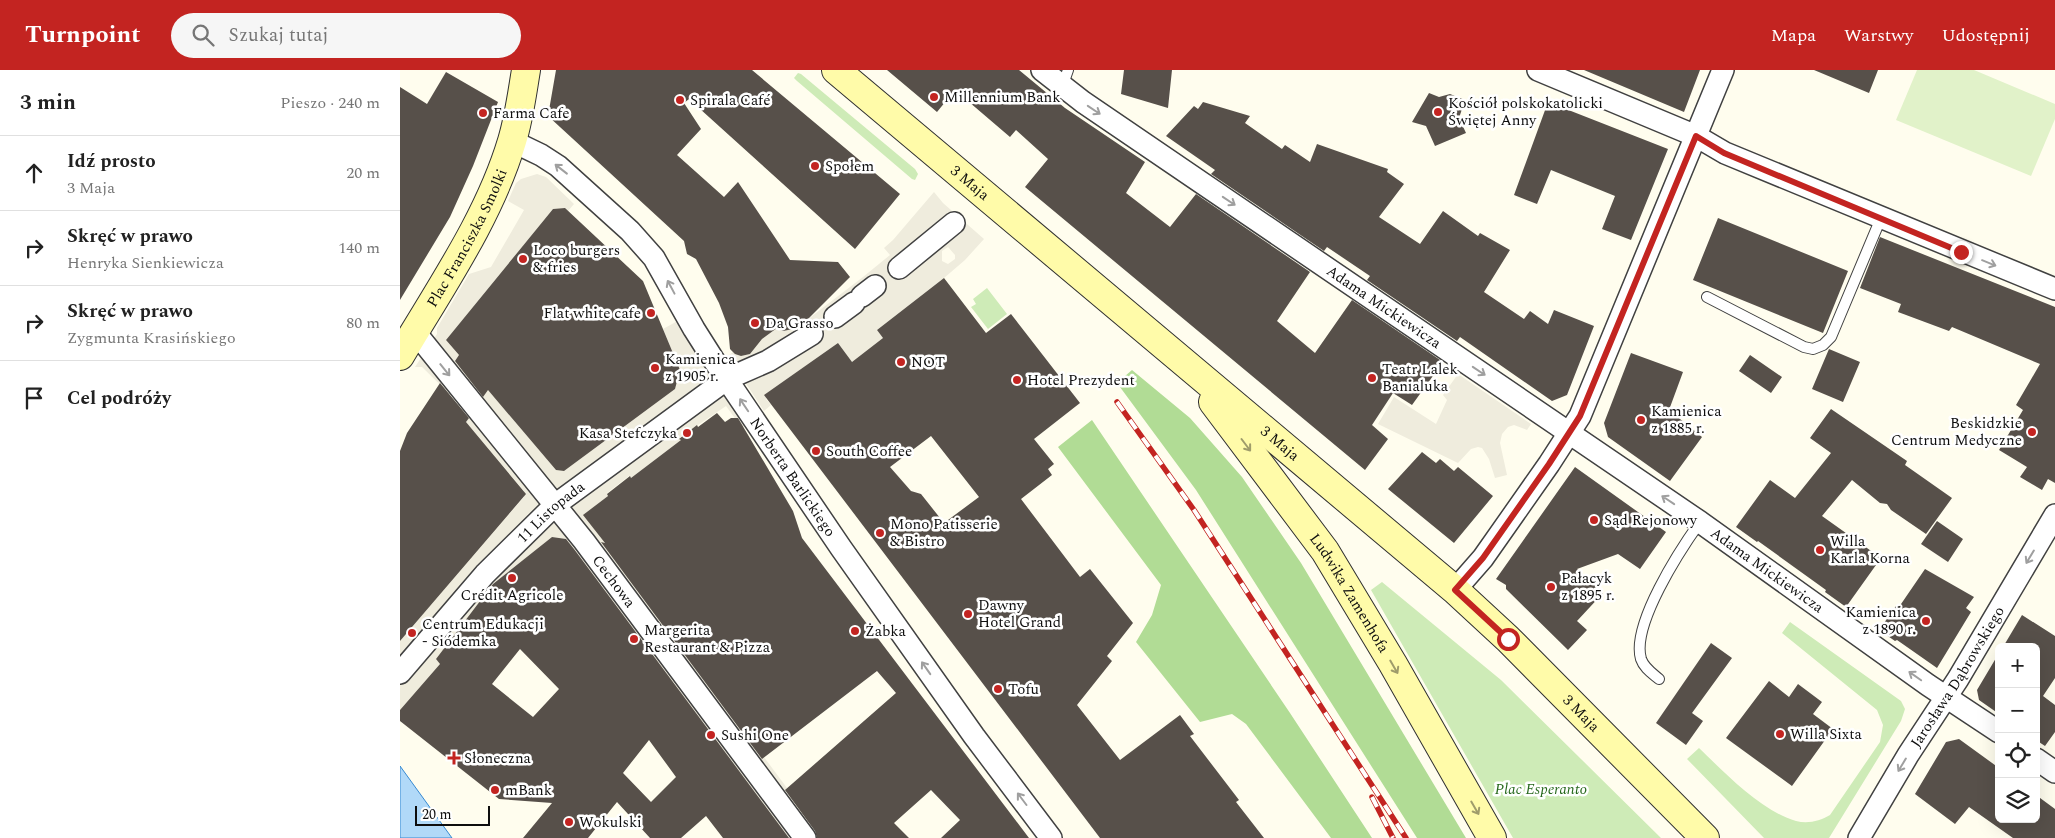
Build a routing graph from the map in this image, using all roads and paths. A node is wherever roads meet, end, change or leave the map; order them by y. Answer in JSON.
{"nodes":[{"id":1,"x":526,"y":70,"type":"edge"},
{"id":2,"x":836,"y":70,"type":"edge"},
{"id":3,"x":1042,"y":70,"type":"edge"},
{"id":4,"x":1538,"y":70,"type":"edge"},
{"id":5,"x":1723,"y":70,"type":"edge"},
{"id":6,"x":1065,"y":78,"type":"edge"},
{"id":7,"x":1696,"y":136,"type":"junction"},
{"id":8,"x":512,"y":140,"type":"junction"},
{"id":9,"x":1880,"y":218,"type":"junction"},
{"id":10,"x":954,"y":223,"type":"dead end"},
{"id":11,"x":2055,"y":289,"type":"edge"},
{"id":12,"x":1707,"y":297,"type":"dead end"},
{"id":13,"x":415,"y":332,"type":"junction"},
{"id":14,"x":400,"y":356,"type":"edge"},
{"id":15,"x":1185,"y":364,"type":"junction"},
{"id":16,"x":727,"y":379,"type":"junction"},
{"id":17,"x":1570,"y":433,"type":"junction"},
{"id":18,"x":555,"y":505,"type":"junction"},
{"id":19,"x":2055,"y":515,"type":"edge"},
{"id":20,"x":1700,"y":522,"type":"junction"},
{"id":21,"x":1455,"y":590,"type":"junction"},
{"id":22,"x":400,"y":674,"type":"edge"},
{"id":23,"x":1659,"y":679,"type":"dead end"},
{"id":24,"x":1947,"y":697,"type":"junction"},
{"id":25,"x":1995,"y":729,"type":"edge"},
{"id":26,"x":2040,"y":762,"type":"edge"},
{"id":27,"x":2055,"y":772,"type":"edge"},
{"id":28,"x":805,"y":838,"type":"edge"},
{"id":29,"x":1051,"y":838,"type":"edge"},
{"id":30,"x":1492,"y":838,"type":"edge"},
{"id":31,"x":1705,"y":838,"type":"edge"},
{"id":32,"x":1858,"y":838,"type":"edge"}],
"edges":[{"from":1,"to":8,"type":"main road","name":"Plac Franciszka Smolki"},
{"from":2,"to":15,"type":"main road","name":"3 Maja"},
{"from":3,"to":6,"type":"street","name":"Adama Mickiewicza"},
{"from":4,"to":7,"type":"street"},
{"from":5,"to":7,"type":"street"},
{"from":6,"to":17,"type":"street","name":"Adama Mickiewicza","one_way":true},
{"from":7,"to":9,"type":"street"},
{"from":7,"to":17,"type":"street"},
{"from":8,"to":13,"type":"main road","name":"Plac Franciszka Smolki"},
{"from":16,"to":8,"type":"street","name":"Norberta Barlickiego","one_way":true},
{"from":9,"to":11,"type":"street","one_way":true},
{"from":9,"to":12,"type":"lane"},
{"from":10,"to":16,"type":"street","name":"11 Listopada"},
{"from":13,"to":14,"type":"main road","name":"Plac Franciszka Smolki"},
{"from":13,"to":18,"type":"street","name":"Cechowa","one_way":true},
{"from":15,"to":21,"type":"main road","name":"3 Maja"},
{"from":15,"to":30,"type":"main road","name":"Ludwika Zamenhofa","one_way":true},
{"from":16,"to":18,"type":"street","name":"11 Listopada"},
{"from":29,"to":16,"type":"street","name":"Norberta Barlickiego","one_way":true},
{"from":20,"to":17,"type":"street","name":"Adama Mickiewicza","one_way":true},
{"from":17,"to":21,"type":"street"},
{"from":18,"to":22,"type":"street","name":"11 Listopada"},
{"from":18,"to":28,"type":"street","name":"Cechowa"},
{"from":19,"to":24,"type":"street","name":"Jarosława Dąbrowskiego","one_way":true},
{"from":20,"to":23,"type":"lane"},
{"from":24,"to":20,"type":"street","name":"Adama Mickiewicza","one_way":true},
{"from":21,"to":31,"type":"main road","name":"3 Maja"},
{"from":24,"to":25,"type":"street","name":"Adama Mickiewicza"},
{"from":24,"to":32,"type":"street","name":"Jarosława Dąbrowskiego","one_way":true},
{"from":26,"to":27,"type":"street"}]}
